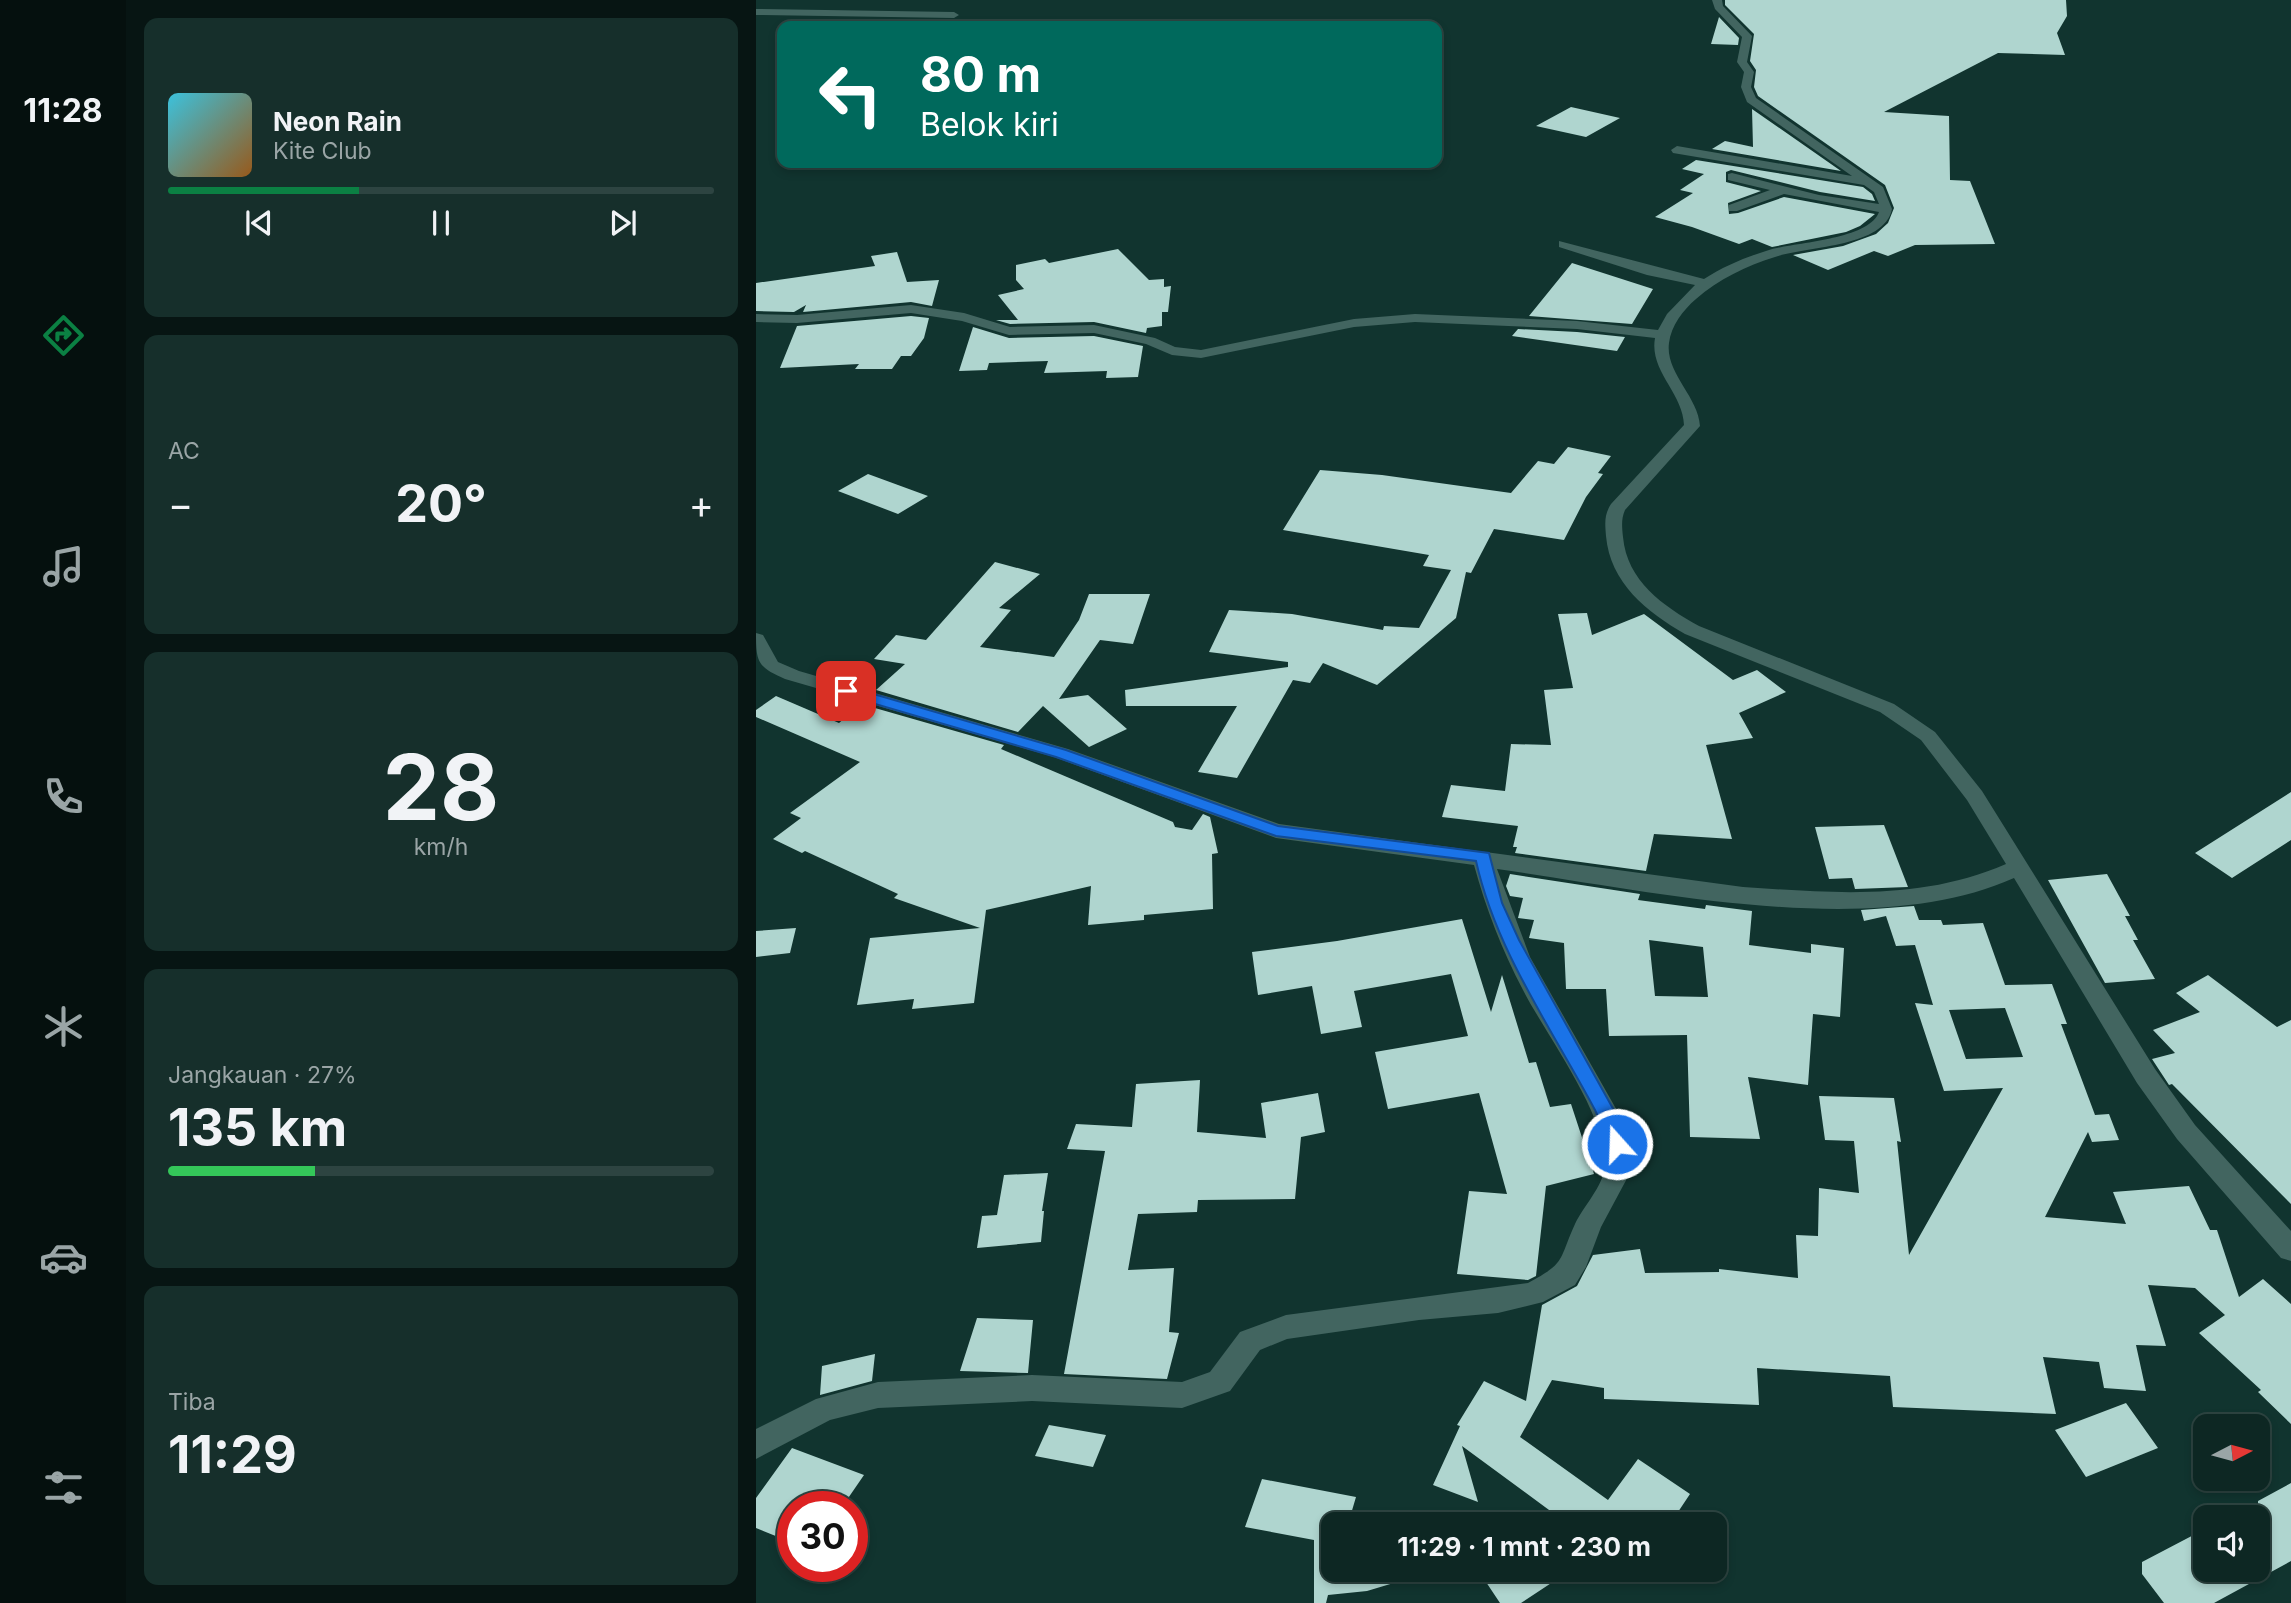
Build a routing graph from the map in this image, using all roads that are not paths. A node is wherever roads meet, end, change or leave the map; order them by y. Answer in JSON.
{"nodes":[{"id":1,"x":1717,"y":0,"type":"edge"},
{"id":2,"x":756,"y":12,"type":"edge"},
{"id":3,"x":954,"y":15,"type":"dead end"},
{"id":4,"x":1677,"y":150,"type":"dead end"},
{"id":5,"x":1732,"y":177,"type":"dead end"},
{"id":6,"x":1869,"y":183,"type":"junction"},
{"id":7,"x":1783,"y":190,"type":"junction"},
{"id":8,"x":1733,"y":208,"type":"dead end"},
{"id":9,"x":1886,"y":209,"type":"junction"},
{"id":10,"x":1564,"y":244,"type":"dead end"},
{"id":11,"x":1707,"y":284,"type":"junction"},
{"id":12,"x":756,"y":317,"type":"edge"},
{"id":13,"x":1663,"y":335,"type":"junction"},
{"id":14,"x":756,"y":639,"type":"edge"},
{"id":15,"x":1483,"y":857,"type":"junction"},
{"id":16,"x":2017,"y":868,"type":"junction"},
{"id":17,"x":2291,"y":1250,"type":"edge"},
{"id":18,"x":756,"y":1445,"type":"edge"}],
"edges":[{"from":1,"to":6,"type":"street"},
{"from":2,"to":3,"type":"street"},
{"from":4,"to":6,"type":"street"},
{"from":5,"to":7,"type":"street"},
{"from":6,"to":9,"type":"street"},
{"from":7,"to":8,"type":"street"},
{"from":7,"to":9,"type":"street"},
{"from":9,"to":11,"type":"street"},
{"from":10,"to":11,"type":"street"},
{"from":11,"to":13,"type":"street"},
{"from":12,"to":13,"type":"street"},
{"from":13,"to":16,"type":"street"},
{"from":14,"to":15,"type":"street"},
{"from":15,"to":16,"type":"street"},
{"from":15,"to":18,"type":"street"},
{"from":16,"to":17,"type":"street"}]}
